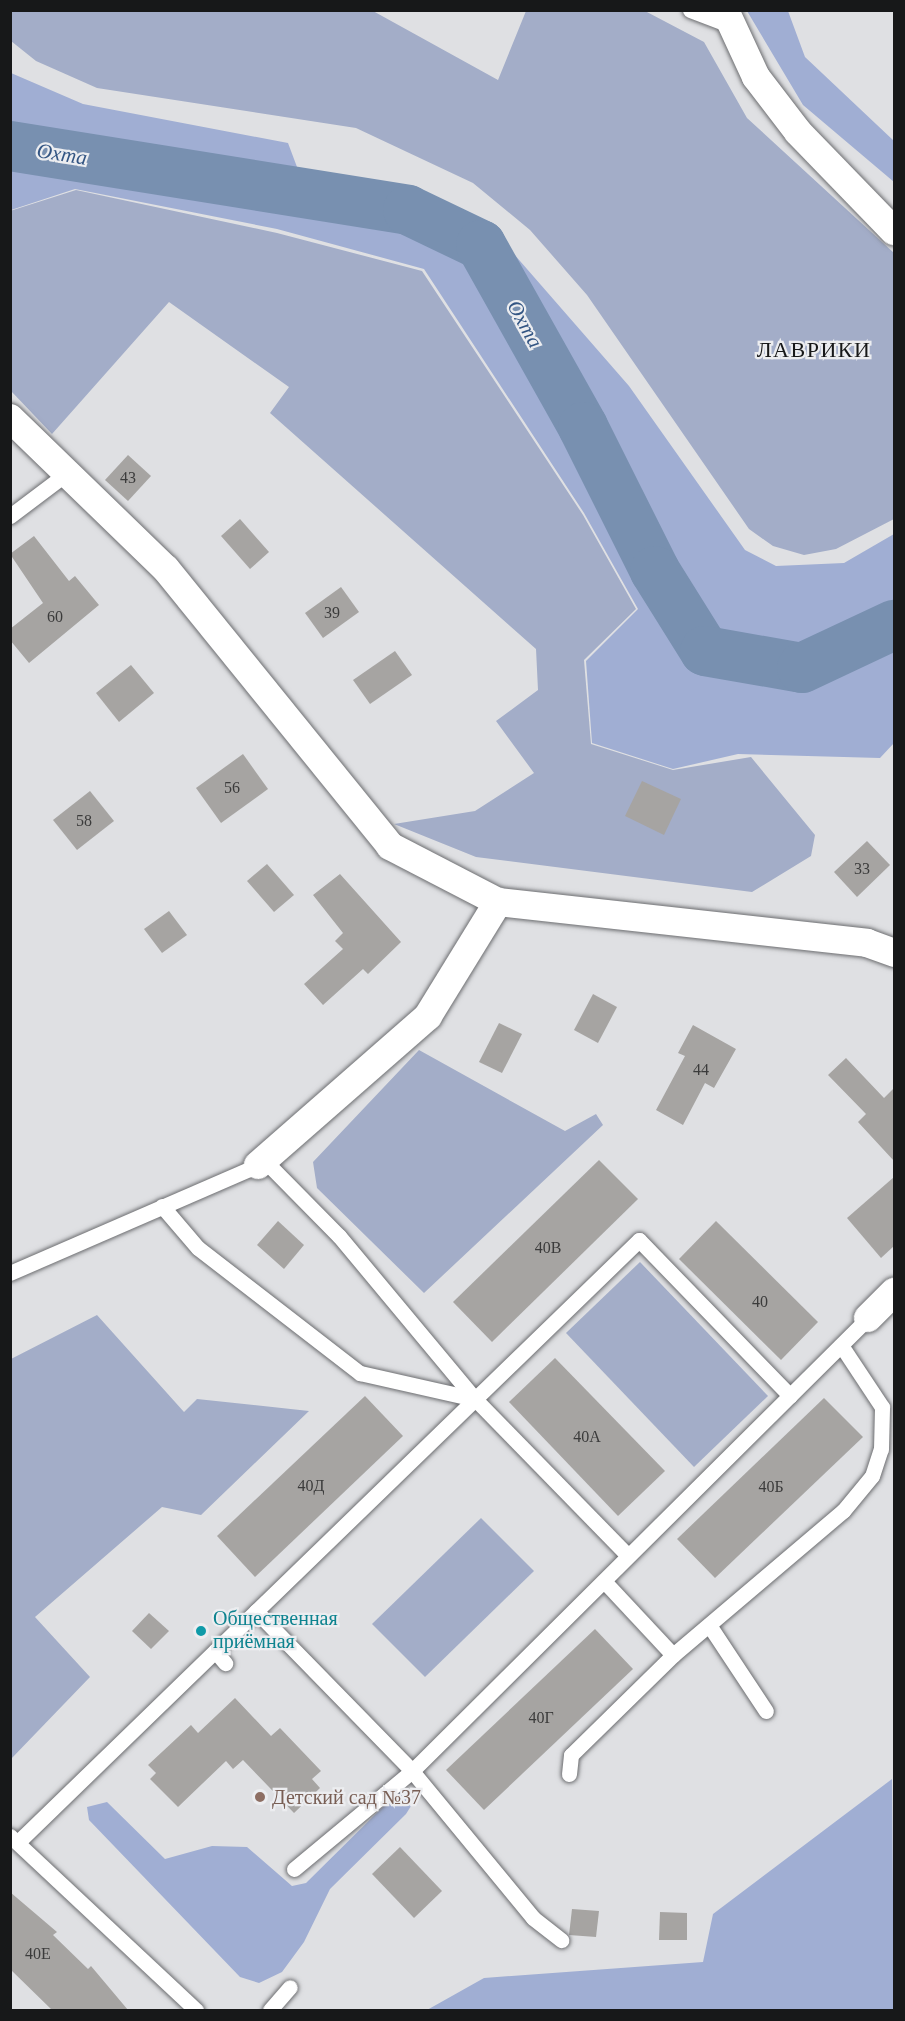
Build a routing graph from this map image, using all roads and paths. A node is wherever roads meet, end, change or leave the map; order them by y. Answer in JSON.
{"nodes":[{"id":1,"x":690,"y":10,"type":"edge"},
{"id":2,"x":729,"y":18,"type":"edge"},
{"id":3,"x":894,"y":231,"type":"edge"},
{"id":4,"x":10,"y":418,"type":"edge"},
{"id":5,"x":67,"y":473,"type":"junction"},
{"id":6,"x":10,"y":516,"type":"edge"},
{"id":7,"x":498,"y":902,"type":"junction"},
{"id":8,"x":894,"y":953,"type":"edge"},
{"id":9,"x":261,"y":1162,"type":"junction"},
{"id":10,"x":162,"y":1206,"type":"junction"},
{"id":11,"x":10,"y":1273,"type":"edge"},
{"id":12,"x":894,"y":1292,"type":"edge"},
{"id":13,"x":868,"y":1318,"type":"joint"},
{"id":14,"x":841,"y":1345,"type":"junction"},
{"id":15,"x":790,"y":1396,"type":"junction"},
{"id":16,"x":475,"y":1399,"type":"junction"},
{"id":17,"x":628,"y":1556,"type":"junction"},
{"id":18,"x":604,"y":1581,"type":"junction"},
{"id":19,"x":256,"y":1611,"type":"junction"},
{"id":20,"x":709,"y":1625,"type":"junction"},
{"id":21,"x":672,"y":1655,"type":"junction"},
{"id":22,"x":766,"y":1711,"type":"dead end"},
{"id":23,"x":412,"y":1771,"type":"junction"},
{"id":24,"x":569,"y":1774,"type":"dead end"},
{"id":25,"x":14,"y":1839,"type":"edge"},
{"id":26,"x":294,"y":1869,"type":"dead end"},
{"id":27,"x":561,"y":1940,"type":"dead end"},
{"id":28,"x":290,"y":1987,"type":"dead end"},
{"id":29,"x":196,"y":2010,"type":"edge"},
{"id":30,"x":270,"y":2010,"type":"edge"}],
"edges":[{"from":1,"to":2,"type":"lane"},
{"from":2,"to":3,"type":"street"},
{"from":4,"to":5,"type":"street"},
{"from":5,"to":6,"type":"lane"},
{"from":5,"to":7,"type":"street"},
{"from":7,"to":8,"type":"street"},
{"from":7,"to":9,"type":"street"},
{"from":9,"to":10,"type":"lane"},
{"from":9,"to":16,"type":"lane"},
{"from":10,"to":11,"type":"lane"},
{"from":10,"to":16,"type":"lane"},
{"from":12,"to":13,"type":"street"},
{"from":13,"to":14,"type":"lane"},
{"from":14,"to":15,"type":"lane"},
{"from":14,"to":20,"type":"lane"},
{"from":15,"to":16,"type":"lane"},
{"from":15,"to":17,"type":"lane"},
{"from":16,"to":17,"type":"lane"},
{"from":16,"to":19,"type":"lane"},
{"from":17,"to":18,"type":"lane"},
{"from":18,"to":21,"type":"lane"},
{"from":18,"to":23,"type":"lane"},
{"from":19,"to":23,"type":"lane"},
{"from":19,"to":25,"type":"lane"},
{"from":20,"to":21,"type":"lane"},
{"from":20,"to":22,"type":"lane"},
{"from":21,"to":24,"type":"lane"},
{"from":23,"to":26,"type":"lane"},
{"from":23,"to":27,"type":"lane"},
{"from":25,"to":29,"type":"lane"},
{"from":28,"to":30,"type":"lane"}]}
